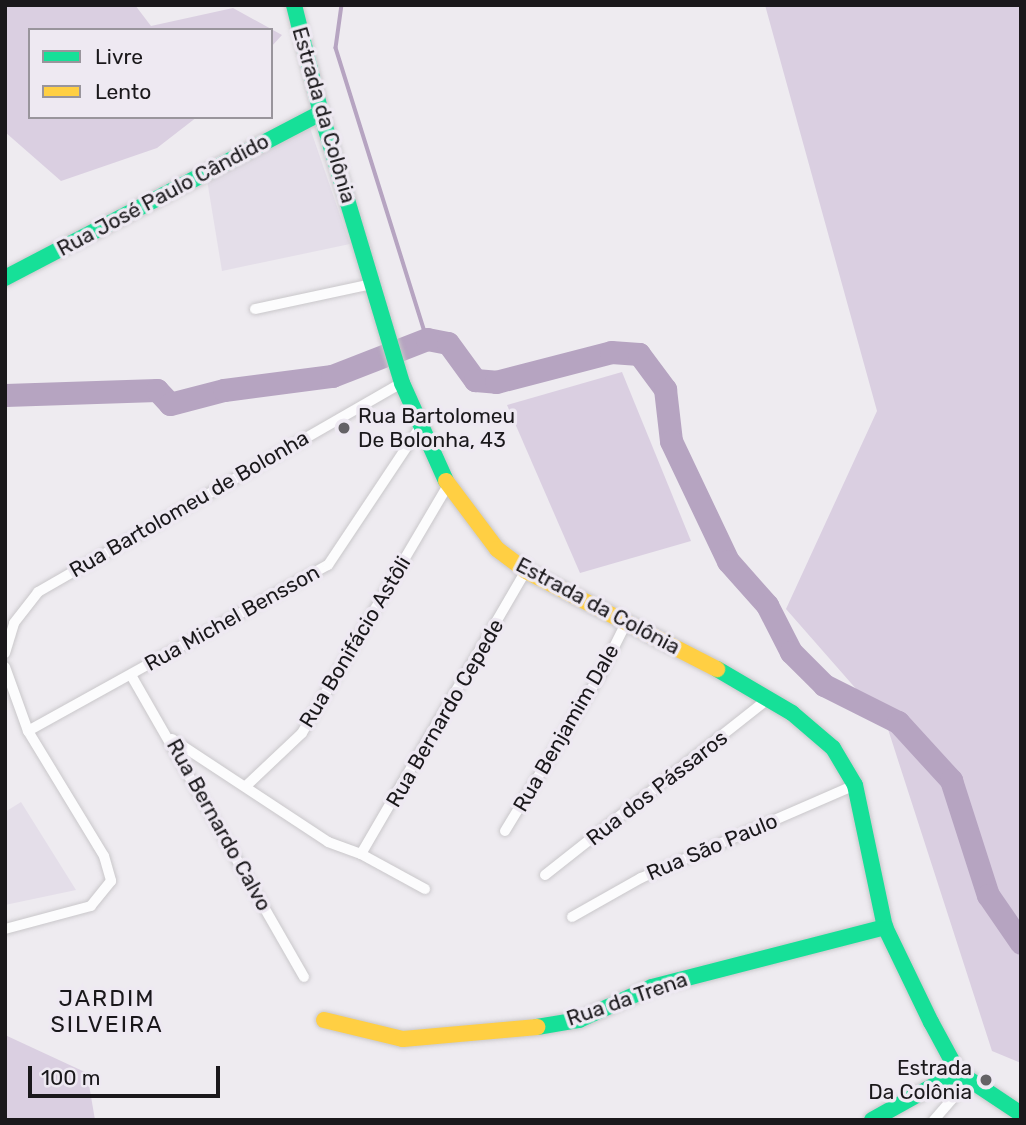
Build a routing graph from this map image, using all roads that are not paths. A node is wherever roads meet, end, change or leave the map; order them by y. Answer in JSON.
{"nodes":[{"id":1,"x":294,"y":5,"type":"edge"},
{"id":2,"x":321,"y":113,"type":"junction"},
{"id":3,"x":5,"y":278,"type":"edge"},
{"id":4,"x":372,"y":284,"type":"junction"},
{"id":5,"x":255,"y":309,"type":"dead end"},
{"id":6,"x":402,"y":383,"type":"junction"},
{"id":7,"x":419,"y":427,"type":"junction"},
{"id":8,"x":447,"y":485,"type":"junction"},
{"id":9,"x":526,"y":571,"type":"junction"},
{"id":10,"x":626,"y":623,"type":"junction"},
{"id":11,"x":5,"y":653,"type":"edge"},
{"id":12,"x":5,"y":667,"type":"edge"},
{"id":13,"x":131,"y":675,"type":"junction"},
{"id":14,"x":768,"y":699,"type":"junction"},
{"id":15,"x":28,"y":731,"type":"junction"},
{"id":16,"x":170,"y":738,"type":"junction"},
{"id":17,"x":856,"y":785,"type":"junction"},
{"id":18,"x":246,"y":786,"type":"junction"},
{"id":19,"x":505,"y":831,"type":"dead end"},
{"id":20,"x":361,"y":854,"type":"junction"},
{"id":21,"x":545,"y":875,"type":"dead end"},
{"id":22,"x":425,"y":889,"type":"dead end"},
{"id":23,"x":572,"y":917,"type":"dead end"},
{"id":24,"x":885,"y":927,"type":"junction"},
{"id":25,"x":5,"y":929,"type":"edge"},
{"id":26,"x":304,"y":977,"type":"dead end"},
{"id":27,"x":324,"y":1020,"type":"dead end"},
{"id":28,"x":963,"y":1076,"type":"junction"},
{"id":29,"x":1021,"y":1114,"type":"edge"},
{"id":30,"x":872,"y":1120,"type":"edge"},
{"id":31,"x":934,"y":1120,"type":"edge"}],
"edges":[{"from":1,"to":2,"type":"main road","name":"Estrada da Colônia"},
{"from":2,"to":3,"type":"main road","name":"Rua José Paulo Cândido"},
{"from":2,"to":4,"type":"main road","name":"Estrada da Colônia"},
{"from":4,"to":5,"type":"street"},
{"from":4,"to":6,"type":"main road","name":"Estrada da Colônia"},
{"from":6,"to":7,"type":"main road","name":"Estrada da Colônia"},
{"from":6,"to":11,"type":"street","name":"Rua Bartolomeu de Bolonha"},
{"from":7,"to":8,"type":"main road","name":"Estrada da Colônia"},
{"from":7,"to":13,"type":"street","name":"Rua Michel Bensson"},
{"from":8,"to":9,"type":"main road","name":"Estrada da Colônia"},
{"from":8,"to":18,"type":"street","name":"Rua Bonifácio Astôli"},
{"from":9,"to":10,"type":"main road","name":"Estrada da Colônia"},
{"from":9,"to":20,"type":"street","name":"Rua Bernardo Cepede"},
{"from":10,"to":14,"type":"main road","name":"Estrada da Colônia"},
{"from":10,"to":19,"type":"street","name":"Rua Benjamim Dale"},
{"from":12,"to":15,"type":"street"},
{"from":13,"to":15,"type":"street","name":"Rua Michel Bensson"},
{"from":13,"to":16,"type":"street","name":"Rua Bernardo Calvo"},
{"from":14,"to":17,"type":"main road","name":"Estrada da Colônia"},
{"from":14,"to":21,"type":"street","name":"Rua dos Pássaros"},
{"from":15,"to":25,"type":"street"},
{"from":16,"to":18,"type":"street"},
{"from":16,"to":26,"type":"street","name":"Rua Bernardo Calvo"},
{"from":17,"to":23,"type":"street","name":"Rua São Paulo"},
{"from":17,"to":24,"type":"main road","name":"Estrada da Colônia"},
{"from":18,"to":20,"type":"street"},
{"from":20,"to":22,"type":"street"},
{"from":24,"to":27,"type":"main road","name":"Rua da Trena"},
{"from":24,"to":28,"type":"main road","name":"Estrada da Colônia"},
{"from":28,"to":29,"type":"main road"},
{"from":28,"to":30,"type":"main road"},
{"from":28,"to":31,"type":"street"}]}
